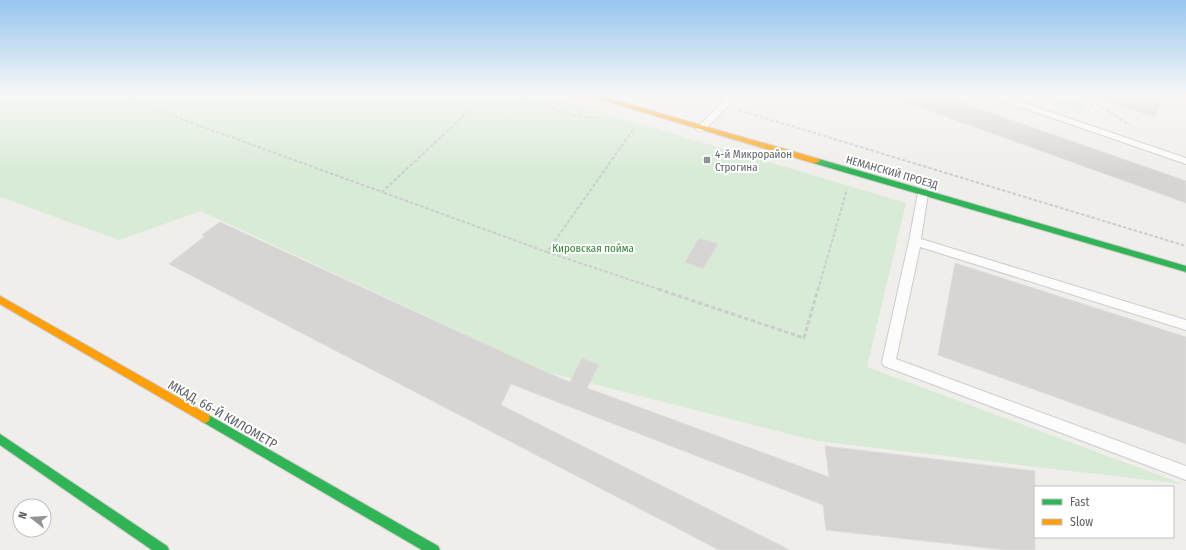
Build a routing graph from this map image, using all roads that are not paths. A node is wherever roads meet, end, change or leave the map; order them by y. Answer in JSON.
{"nodes":[{"id":1,"x":677,"y":122,"type":"edge"},
{"id":2,"x":708,"y":122,"type":"edge"},
{"id":3,"x":1069,"y":122,"type":"edge"},
{"id":4,"x":701,"y":129,"type":"junction"},
{"id":5,"x":1186,"y":161,"type":"edge"},
{"id":6,"x":924,"y":194,"type":"junction"},
{"id":7,"x":915,"y":242,"type":"junction"},
{"id":8,"x":1186,"y":269,"type":"edge"},
{"id":9,"x":0,"y":300,"type":"edge"},
{"id":10,"x":1186,"y":325,"type":"edge"},
{"id":11,"x":0,"y":439,"type":"edge"},
{"id":12,"x":1186,"y":473,"type":"edge"},
{"id":13,"x":162,"y":550,"type":"edge"},
{"id":14,"x":434,"y":550,"type":"edge"}],
"edges":[{"from":1,"to":4,"type":"main road","name":"НЕМАНСКИЙ ПРОЕЗД"},
{"from":2,"to":4,"type":"lane"},
{"from":3,"to":5,"type":"lane"},
{"from":4,"to":6,"type":"main road","name":"НЕМАНСКИЙ ПРОЕЗД"},
{"from":6,"to":7,"type":"lane"},
{"from":6,"to":8,"type":"main road","name":"НЕМАНСКИЙ ПРОЕЗД"},
{"from":7,"to":10,"type":"lane"},
{"from":7,"to":12,"type":"lane"},
{"from":9,"to":14,"type":"main road","name":"МКАД, 66-Й КИЛОМЕТР"},
{"from":11,"to":13,"type":"main road"}]}
